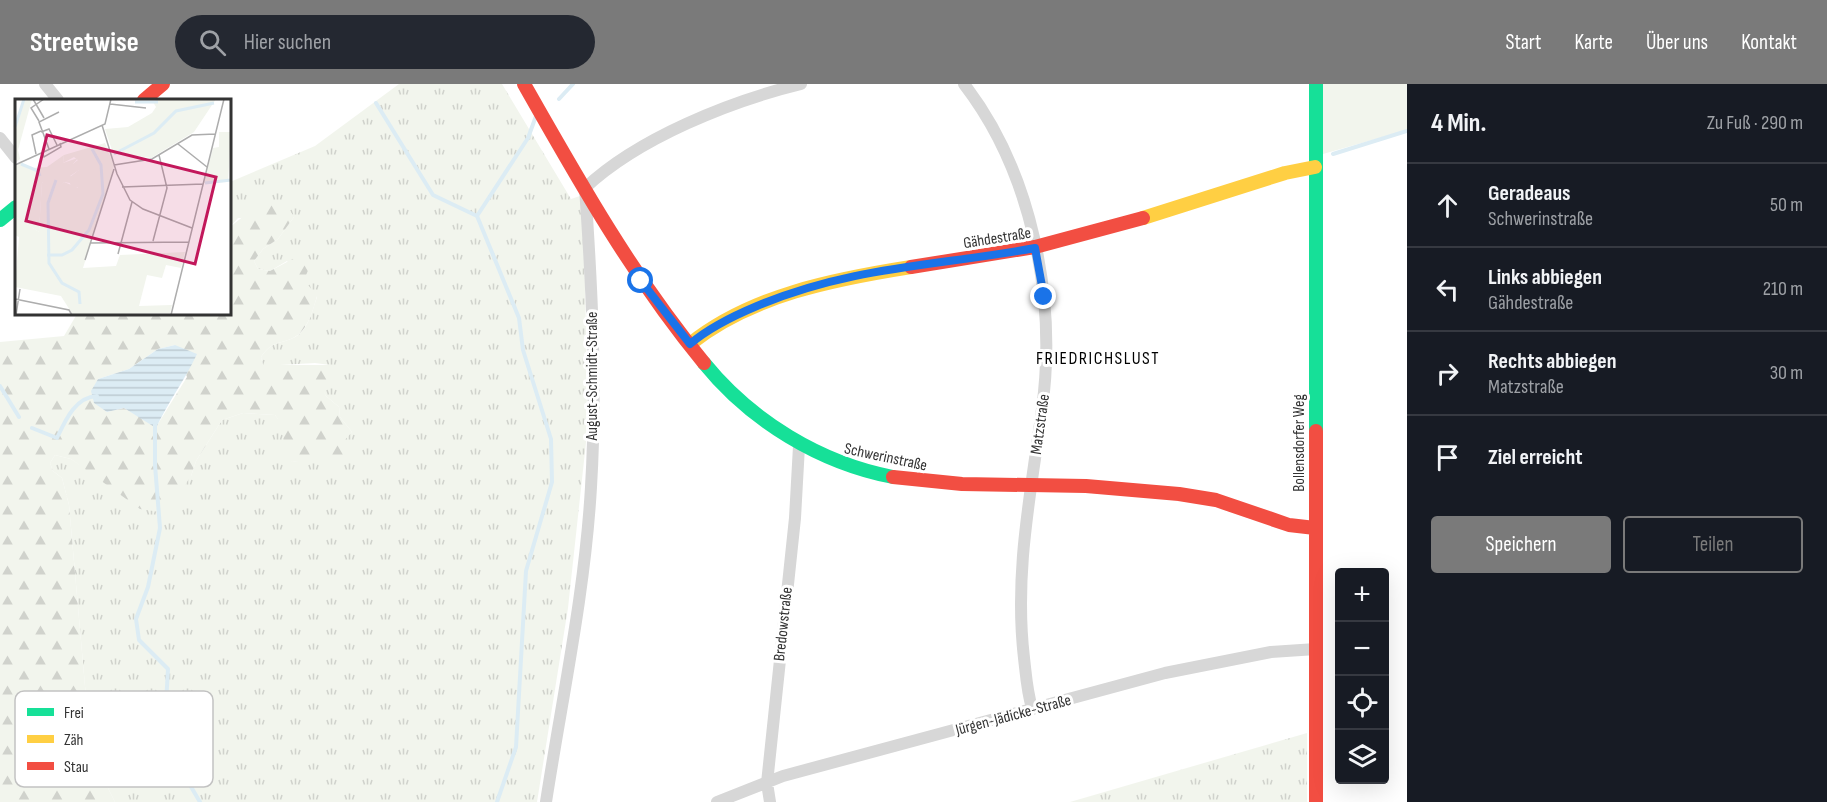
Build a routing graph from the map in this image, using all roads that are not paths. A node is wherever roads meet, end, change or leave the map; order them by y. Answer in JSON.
{"nodes":[{"id":1,"x":45,"y":84,"type":"edge"},
{"id":2,"x":163,"y":84,"type":"edge"},
{"id":3,"x":524,"y":84,"type":"edge"},
{"id":4,"x":801,"y":84,"type":"edge"},
{"id":5,"x":964,"y":84,"type":"edge"},
{"id":6,"x":1316,"y":84,"type":"edge"},
{"id":7,"x":57,"y":99,"type":"edge"},
{"id":8,"x":145,"y":99,"type":"edge"},
{"id":9,"x":0,"y":138,"type":"edge"},
{"id":10,"x":15,"y":157,"type":"edge"},
{"id":11,"x":1315,"y":167,"type":"junction"},
{"id":12,"x":585,"y":188,"type":"junction"},
{"id":13,"x":15,"y":208,"type":"edge"},
{"id":14,"x":0,"y":220,"type":"edge"},
{"id":15,"x":1035,"y":248,"type":"junction"},
{"id":16,"x":690,"y":344,"type":"junction"},
{"id":17,"x":799,"y":446,"type":"junction"},
{"id":18,"x":1029,"y":486,"type":"junction"},
{"id":19,"x":1315,"y":528,"type":"junction"},
{"id":20,"x":1316,"y":650,"type":"junction"},
{"id":21,"x":1032,"y":708,"type":"junction"},
{"id":22,"x":767,"y":783,"type":"junction"},
{"id":23,"x":546,"y":802,"type":"edge"},
{"id":24,"x":717,"y":802,"type":"edge"},
{"id":25,"x":771,"y":802,"type":"edge"},
{"id":26,"x":1316,"y":802,"type":"edge"}],
"edges":[{"from":1,"to":7,"type":"street"},
{"from":2,"to":8,"type":"street"},
{"from":3,"to":12,"type":"street","name":"Schwerinstraße"},
{"from":4,"to":12,"type":"street"},
{"from":5,"to":15,"type":"street","name":"Matzstraße"},
{"from":6,"to":11,"type":"street","name":"Bollensdorfer Weg"},
{"from":9,"to":10,"type":"street"},
{"from":11,"to":15,"type":"street","name":"Gähdestraße"},
{"from":11,"to":19,"type":"street","name":"Bollensdorfer Weg"},
{"from":12,"to":16,"type":"street","name":"Schwerinstraße"},
{"from":12,"to":23,"type":"street","name":"August-Schmidt-Straße"},
{"from":13,"to":14,"type":"street"},
{"from":15,"to":16,"type":"street","name":"Gähdestraße"},
{"from":15,"to":18,"type":"street","name":"Matzstraße"},
{"from":16,"to":17,"type":"street","name":"Schwerinstraße"},
{"from":17,"to":18,"type":"street","name":"Schwerinstraße"},
{"from":17,"to":22,"type":"street","name":"Bredowstraße"},
{"from":18,"to":19,"type":"street","name":"Schwerinstraße"},
{"from":18,"to":21,"type":"street","name":"Matzstraße"},
{"from":19,"to":20,"type":"street","name":"Bollensdorfer Weg"},
{"from":20,"to":21,"type":"street","name":"Jürgen-Jädicke-Straße"},
{"from":20,"to":26,"type":"street","name":"Bollensdorfer Weg"},
{"from":21,"to":22,"type":"street","name":"Jürgen-Jädicke-Straße"},
{"from":22,"to":24,"type":"street","name":"Jürgen-Jädicke-Straße"},
{"from":22,"to":25,"type":"street","name":"Bredowstraße"}]}
